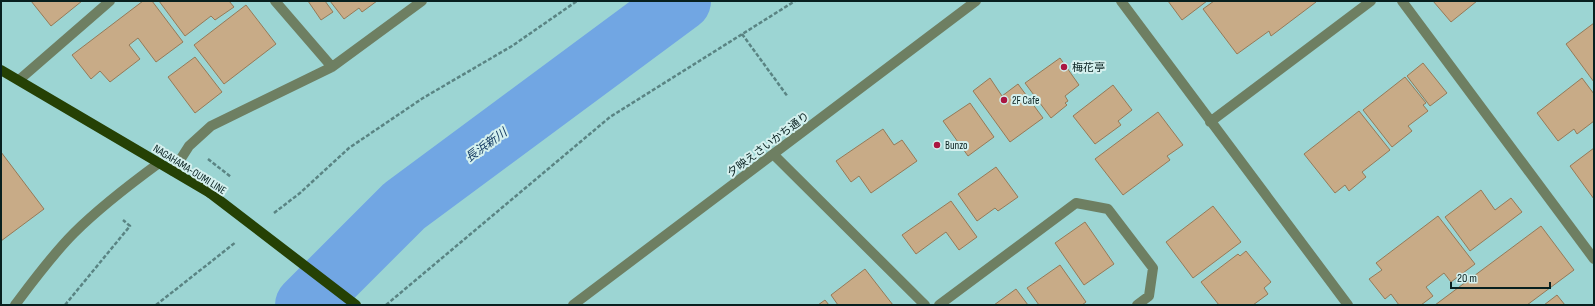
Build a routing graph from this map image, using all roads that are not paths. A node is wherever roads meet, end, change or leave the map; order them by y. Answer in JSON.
{"nodes":[{"id":1,"x":274,"y":1,"type":"edge"},
{"id":2,"x":422,"y":1,"type":"edge"},
{"id":3,"x":976,"y":1,"type":"edge"},
{"id":4,"x":1121,"y":1,"type":"edge"},
{"id":5,"x":1371,"y":1,"type":"edge"},
{"id":6,"x":1402,"y":1,"type":"edge"},
{"id":7,"x":105,"y":3,"type":"edge"},
{"id":8,"x":332,"y":67,"type":"junction"},
{"id":9,"x":1,"y":70,"type":"edge"},
{"id":10,"x":19,"y":80,"type":"junction"},
{"id":11,"x":1210,"y":122,"type":"junction"},
{"id":12,"x":774,"y":155,"type":"junction"},
{"id":13,"x":160,"y":163,"type":"junction"},
{"id":14,"x":173,"y":171,"type":"junction"},
{"id":15,"x":1594,"y":259,"type":"edge"},
{"id":16,"x":15,"y":305,"type":"edge"},
{"id":17,"x":356,"y":305,"type":"edge"},
{"id":18,"x":573,"y":305,"type":"edge"},
{"id":19,"x":925,"y":305,"type":"edge"},
{"id":20,"x":939,"y":305,"type":"edge"},
{"id":21,"x":1137,"y":305,"type":"edge"},
{"id":22,"x":1348,"y":305,"type":"edge"}],
"edges":[{"from":1,"to":8,"type":"street"},
{"from":2,"to":8,"type":"street"},
{"from":3,"to":12,"type":"street","name":"夕映えさいかち通り"},
{"from":4,"to":11,"type":"street"},
{"from":5,"to":11,"type":"street"},
{"from":6,"to":15,"type":"street"},
{"from":7,"to":10,"type":"street"},
{"from":8,"to":14,"type":"street"},
{"from":9,"to":10,"type":"main road","name":"NAGAHAMA-OUMI LINE"},
{"from":10,"to":13,"type":"main road","name":"NAGAHAMA-OUMI LINE"},
{"from":11,"to":22,"type":"street"},
{"from":12,"to":18,"type":"street","name":"夕映えさいかち通り"},
{"from":12,"to":19,"type":"street"},
{"from":13,"to":14,"type":"main road","name":"NAGAHAMA-OUMI LINE"},
{"from":13,"to":16,"type":"street"},
{"from":14,"to":17,"type":"main road","name":"NAGAHAMA-OUMI LINE","bridge":true},
{"from":20,"to":21,"type":"street"}]}
